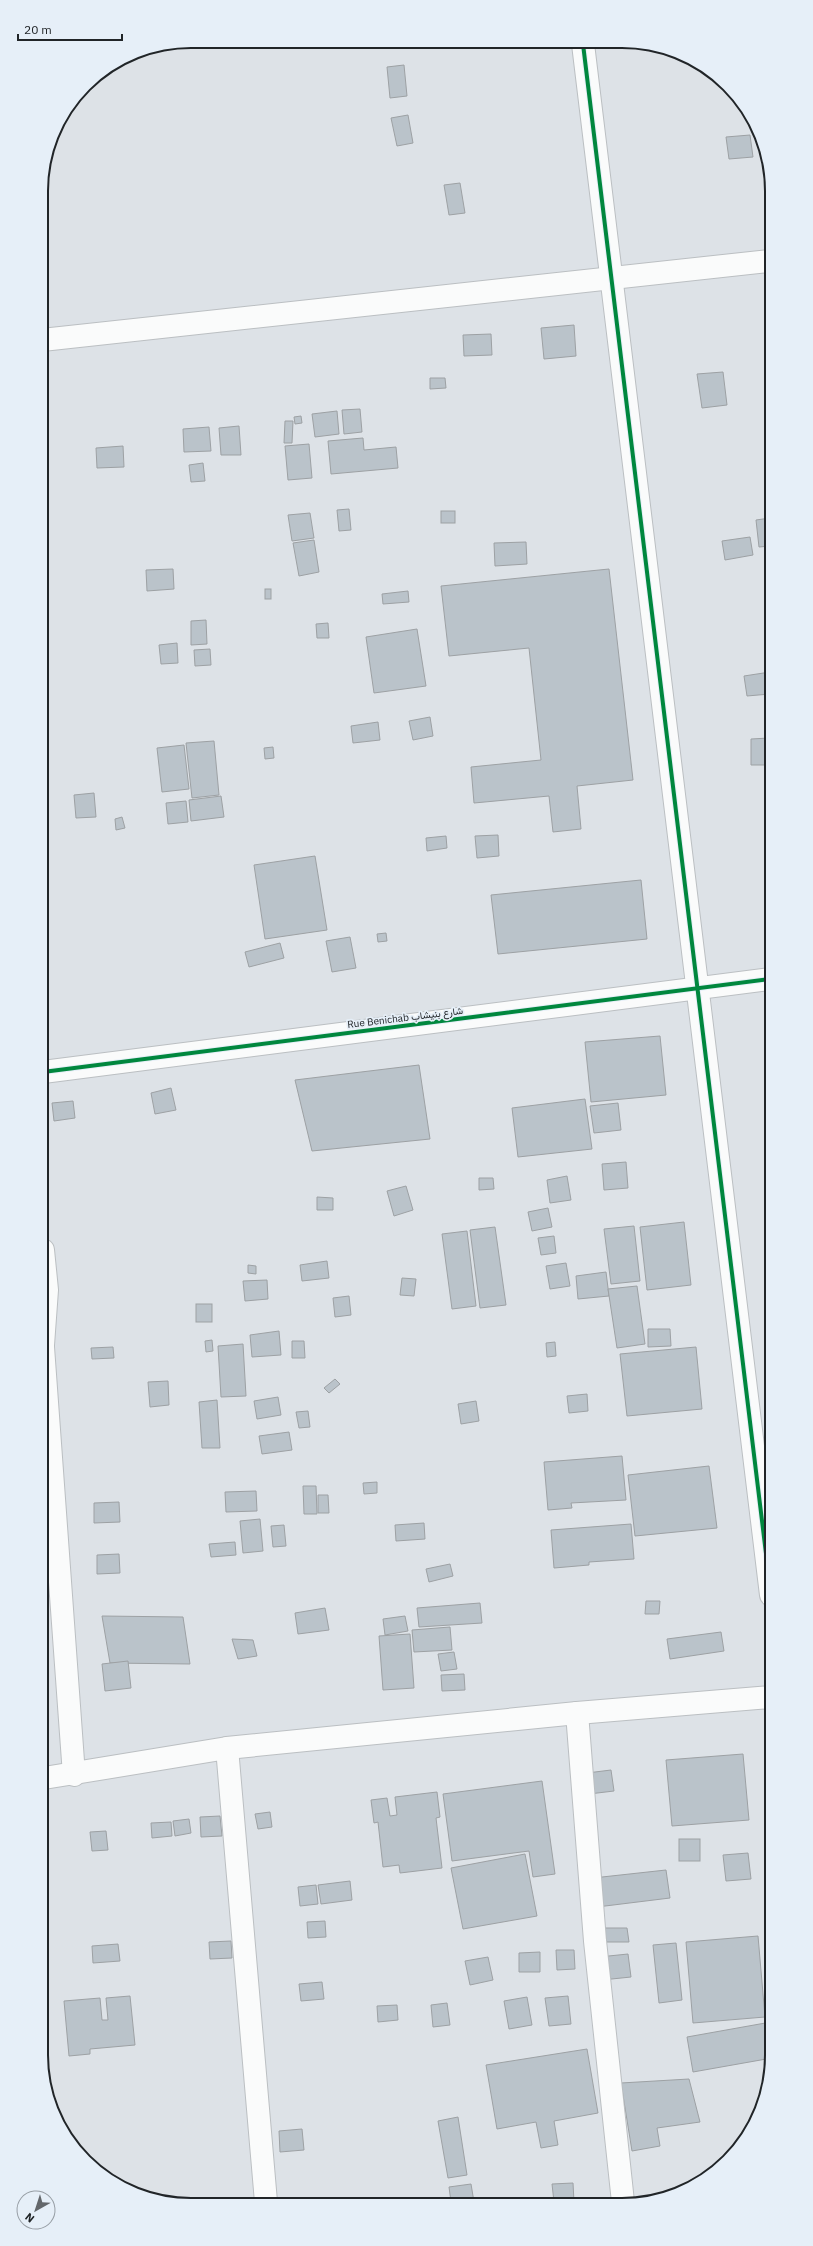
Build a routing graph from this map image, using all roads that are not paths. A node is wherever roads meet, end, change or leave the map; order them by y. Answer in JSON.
{"nodes":[{"id":1,"x":583,"y":48,"type":"edge"},
{"id":2,"x":765,"y":261,"type":"edge"},
{"id":3,"x":612,"y":279,"type":"junction"},
{"id":4,"x":48,"y":339,"type":"edge"},
{"id":5,"x":765,"y":980,"type":"edge"},
{"id":6,"x":698,"y":988,"type":"junction"},
{"id":7,"x":48,"y":1071,"type":"edge"},
{"id":8,"x":48,"y":1415,"type":"edge"},
{"id":9,"x":765,"y":1545,"type":"edge"},
{"id":10,"x":765,"y":1697,"type":"edge"},
{"id":11,"x":577,"y":1713,"type":"junction"},
{"id":12,"x":228,"y":1748,"type":"junction"},
{"id":13,"x":74,"y":1775,"type":"junction"},
{"id":14,"x":48,"y":1778,"type":"edge"},
{"id":15,"x":266,"y":2198,"type":"edge"},
{"id":16,"x":623,"y":2198,"type":"edge"}],
"edges":[{"from":1,"to":3,"type":"street"},
{"from":2,"to":3,"type":"street"},
{"from":3,"to":4,"type":"street"},
{"from":3,"to":6,"type":"street"},
{"from":5,"to":6,"type":"street","name":"Rue Benichab شارع بنيشاب"},
{"from":6,"to":7,"type":"street","name":"Rue Benichab شارع بنيشاب"},
{"from":6,"to":9,"type":"street"},
{"from":8,"to":13,"type":"street"},
{"from":10,"to":11,"type":"street"},
{"from":11,"to":12,"type":"street"},
{"from":11,"to":16,"type":"street"},
{"from":12,"to":13,"type":"street"},
{"from":12,"to":15,"type":"street"},
{"from":13,"to":14,"type":"street"}]}
